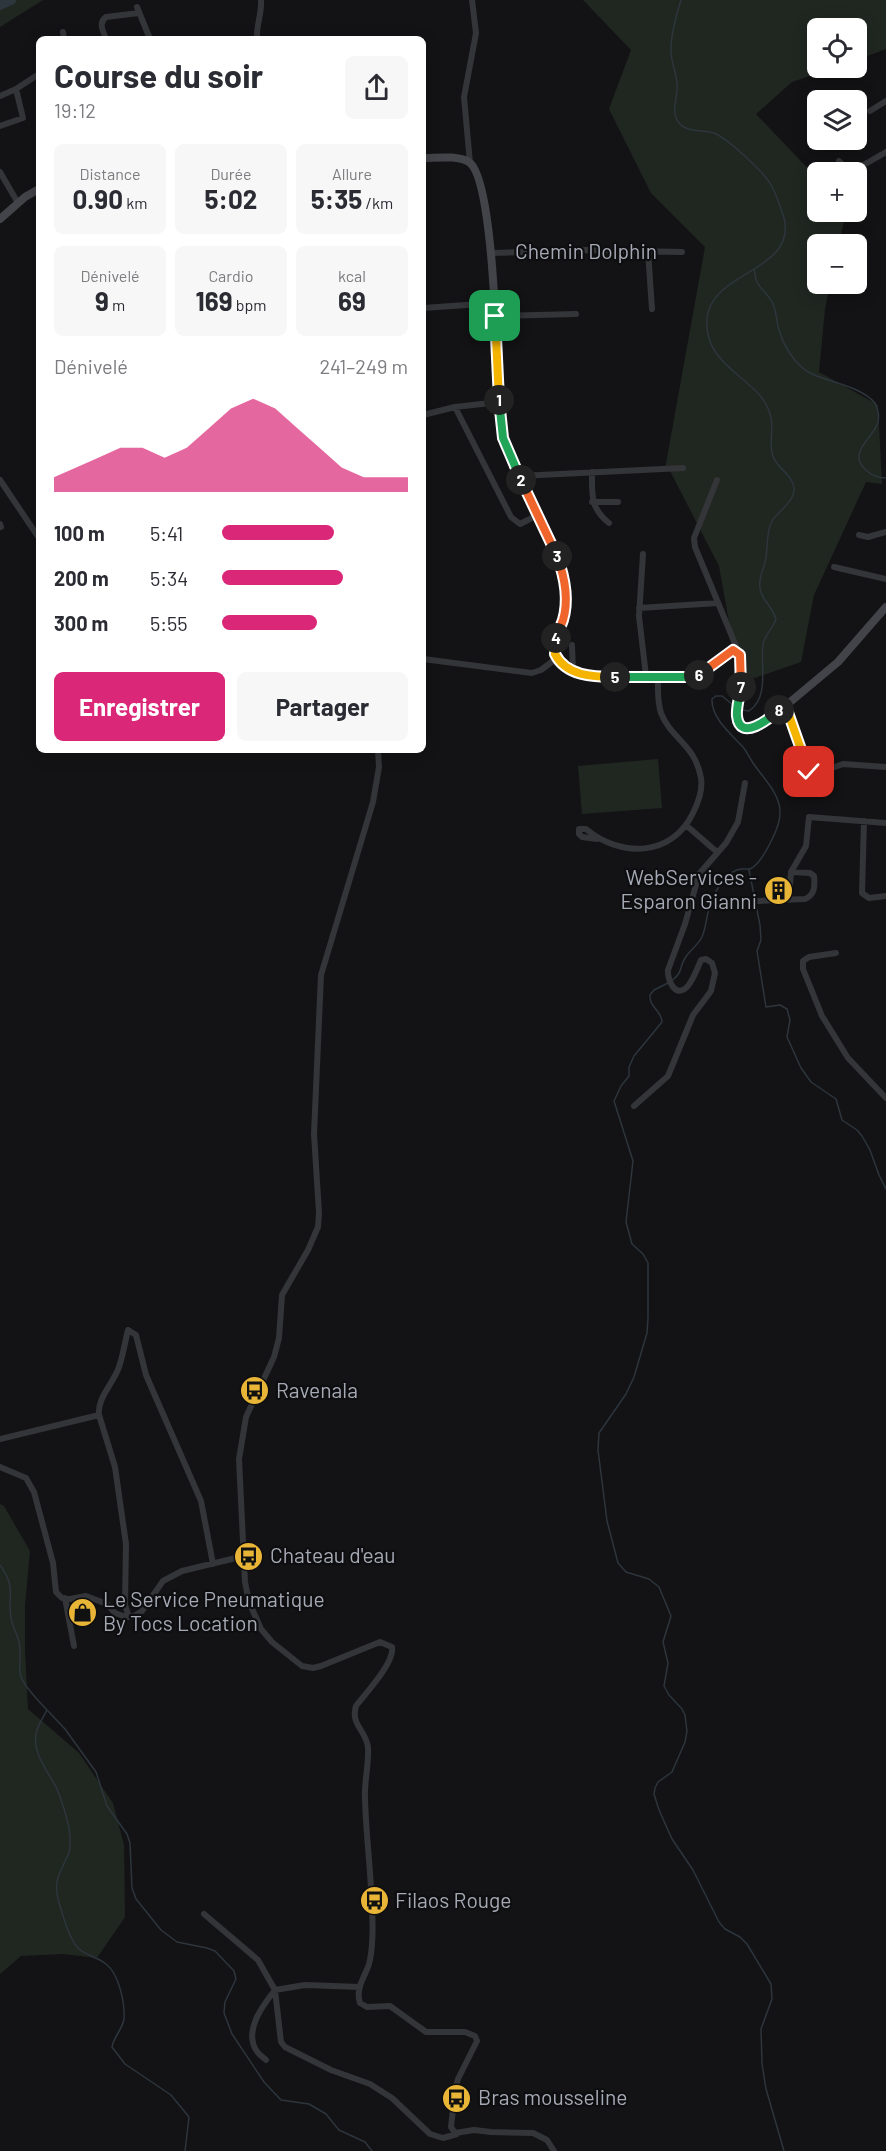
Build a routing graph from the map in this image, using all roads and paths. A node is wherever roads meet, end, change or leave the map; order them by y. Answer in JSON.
{"nodes":[{"id":1,"x":261,"y":0,"type":"edge"},
{"id":2,"x":472,"y":0,"type":"edge"},
{"id":3,"x":105,"y":36,"type":"edge"},
{"id":4,"x":149,"y":36,"type":"edge"},
{"id":5,"x":257,"y":36,"type":"edge"},
{"id":6,"x":36,"y":76,"type":"edge"},
{"id":7,"x":16,"y":89,"type":"junction"},
{"id":8,"x":0,"y":96,"type":"edge"},
{"id":9,"x":886,"y":101,"type":"edge"},
{"id":10,"x":870,"y":111,"type":"dead end"},
{"id":11,"x":0,"y":126,"type":"edge"},
{"id":12,"x":886,"y":152,"type":"edge"},
{"id":13,"x":426,"y":158,"type":"edge"},
{"id":14,"x":840,"y":161,"type":"dead end"},
{"id":15,"x":470,"y":163,"type":"junction"},
{"id":16,"x":0,"y":172,"type":"edge"},
{"id":17,"x":36,"y":191,"type":"edge"},
{"id":18,"x":18,"y":203,"type":"junction"},
{"id":19,"x":0,"y":219,"type":"edge"},
{"id":20,"x":648,"y":251,"type":"junction"},
{"id":21,"x":682,"y":252,"type":"dead end"},
{"id":22,"x":491,"y":253,"type":"junction"},
{"id":23,"x":495,"y":303,"type":"junction"},
{"id":24,"x":426,"y":308,"type":"edge"},
{"id":25,"x":652,"y":309,"type":"dead end"},
{"id":26,"x":576,"y":314,"type":"dead end"},
{"id":27,"x":495,"y":316,"type":"junction"},
{"id":28,"x":499,"y":402,"type":"junction"},
{"id":29,"x":455,"y":407,"type":"junction"},
{"id":30,"x":426,"y":414,"type":"edge"},
{"id":31,"x":683,"y":468,"type":"dead end"},
{"id":32,"x":592,"y":472,"type":"junction"},
{"id":33,"x":519,"y":476,"type":"junction"},
{"id":34,"x":0,"y":480,"type":"edge"},
{"id":35,"x":717,"y":480,"type":"dead end"},
{"id":36,"x":592,"y":502,"type":"junction"},
{"id":37,"x":618,"y":502,"type":"dead end"},
{"id":38,"x":538,"y":515,"type":"junction"},
{"id":39,"x":609,"y":523,"type":"dead end"},
{"id":40,"x":886,"y":532,"type":"edge"},
{"id":41,"x":36,"y":534,"type":"edge"},
{"id":42,"x":859,"y":535,"type":"dead end"},
{"id":43,"x":643,"y":554,"type":"dead end"},
{"id":44,"x":834,"y":567,"type":"dead end"},
{"id":45,"x":886,"y":579,"type":"edge"},
{"id":46,"x":718,"y":603,"type":"junction"},
{"id":47,"x":639,"y":608,"type":"junction"},
{"id":48,"x":886,"y":608,"type":"edge"},
{"id":49,"x":572,"y":645,"type":"dead end"},
{"id":50,"x":740,"y":655,"type":"junction"},
{"id":51,"x":557,"y":658,"type":"junction"},
{"id":52,"x":426,"y":659,"type":"edge"},
{"id":53,"x":573,"y":671,"type":"junction"},
{"id":54,"x":645,"y":676,"type":"junction"},
{"id":55,"x":658,"y":676,"type":"junction"},
{"id":56,"x":785,"y":704,"type":"junction"},
{"id":57,"x":378,"y":753,"type":"edge"},
{"id":58,"x":886,"y":767,"type":"edge"},
{"id":59,"x":745,"y":783,"type":"dead end"},
{"id":60,"x":864,"y":821,"type":"junction"},
{"id":61,"x":886,"y":823,"type":"edge"},
{"id":62,"x":687,"y":826,"type":"junction"},
{"id":63,"x":597,"y":839,"type":"dead end"},
{"id":64,"x":717,"y":852,"type":"junction"},
{"id":65,"x":791,"y":872,"type":"junction"},
{"id":66,"x":886,"y":896,"type":"edge"},
{"id":67,"x":789,"y":899,"type":"junction"},
{"id":68,"x":758,"y":901,"type":"dead end"},
{"id":69,"x":836,"y":953,"type":"dead end"},
{"id":70,"x":886,"y":1098,"type":"edge"},
{"id":71,"x":634,"y":1106,"type":"dead end"},
{"id":72,"x":99,"y":1415,"type":"junction"},
{"id":73,"x":0,"y":1440,"type":"edge"},
{"id":74,"x":0,"y":1467,"type":"edge"},
{"id":75,"x":244,"y":1556,"type":"junction"},
{"id":76,"x":213,"y":1564,"type":"junction"},
{"id":77,"x":64,"y":1598,"type":"junction"},
{"id":78,"x":129,"y":1617,"type":"junction"},
{"id":79,"x":74,"y":1646,"type":"dead end"},
{"id":80,"x":204,"y":1914,"type":"dead end"},
{"id":81,"x":360,"y":1987,"type":"junction"},
{"id":82,"x":275,"y":1990,"type":"junction"},
{"id":83,"x":266,"y":2060,"type":"dead end"},
{"id":84,"x":457,"y":2134,"type":"junction"},
{"id":85,"x":554,"y":2151,"type":"edge"}],
"edges":[{"from":1,"to":5,"type":"street"},
{"from":2,"to":15,"type":"street"},
{"from":3,"to":4,"type":"street"},
{"from":6,"to":7,"type":"street"},
{"from":7,"to":8,"type":"street"},
{"from":7,"to":11,"type":"street"},
{"from":9,"to":10,"type":"street"},
{"from":12,"to":14,"type":"street"},
{"from":13,"to":15,"type":"main road"},
{"from":15,"to":22,"type":"main road"},
{"from":16,"to":18,"type":"street"},
{"from":17,"to":18,"type":"main road"},
{"from":18,"to":19,"type":"main road"},
{"from":20,"to":21,"type":"street","name":"Chemin Dolphin"},
{"from":20,"to":22,"type":"street","name":"Chemin Dolphin"},
{"from":20,"to":25,"type":"street"},
{"from":22,"to":23,"type":"main road"},
{"from":23,"to":24,"type":"street"},
{"from":23,"to":27,"type":"main road"},
{"from":26,"to":27,"type":"street"},
{"from":27,"to":28,"type":"main road"},
{"from":28,"to":29,"type":"street"},
{"from":28,"to":33,"type":"main road"},
{"from":29,"to":30,"type":"street"},
{"from":29,"to":38,"type":"street"},
{"from":31,"to":32,"type":"street"},
{"from":32,"to":33,"type":"street"},
{"from":32,"to":36,"type":"street"},
{"from":33,"to":38,"type":"main road"},
{"from":34,"to":41,"type":"street"},
{"from":35,"to":46,"type":"street"},
{"from":36,"to":37,"type":"street"},
{"from":36,"to":39,"type":"street"},
{"from":38,"to":51,"type":"main road"},
{"from":40,"to":42,"type":"street"},
{"from":43,"to":47,"type":"street"},
{"from":44,"to":45,"type":"street"},
{"from":46,"to":47,"type":"street"},
{"from":46,"to":50,"type":"street"},
{"from":47,"to":54,"type":"street"},
{"from":48,"to":56,"type":"main road"},
{"from":49,"to":53,"type":"street"},
{"from":50,"to":55,"type":"main road"},
{"from":50,"to":56,"type":"main road"},
{"from":51,"to":52,"type":"street"},
{"from":51,"to":53,"type":"main road"},
{"from":53,"to":54,"type":"main road"},
{"from":54,"to":55,"type":"main road"},
{"from":55,"to":62,"type":"street"},
{"from":56,"to":58,"type":"street"},
{"from":57,"to":75,"type":"street"},
{"from":59,"to":64,"type":"street"},
{"from":60,"to":61,"type":"street"},
{"from":60,"to":65,"type":"street"},
{"from":60,"to":66,"type":"street"},
{"from":62,"to":63,"type":"street"},
{"from":62,"to":64,"type":"street"},
{"from":64,"to":71,"type":"street"},
{"from":65,"to":67,"type":"street"},
{"from":65,"to":67,"type":"street"},
{"from":67,"to":68,"type":"street"},
{"from":69,"to":70,"type":"street"},
{"from":72,"to":73,"type":"street"},
{"from":72,"to":76,"type":"street"},
{"from":72,"to":78,"type":"street"},
{"from":74,"to":77,"type":"street"},
{"from":75,"to":76,"type":"street"},
{"from":75,"to":81,"type":"street"},
{"from":76,"to":78,"type":"street"},
{"from":77,"to":78,"type":"street"},
{"from":77,"to":79,"type":"street"},
{"from":80,"to":82,"type":"street"},
{"from":81,"to":82,"type":"street"},
{"from":81,"to":84,"type":"street"},
{"from":82,"to":83,"type":"street"},
{"from":82,"to":84,"type":"street"},
{"from":84,"to":85,"type":"street"}]}
